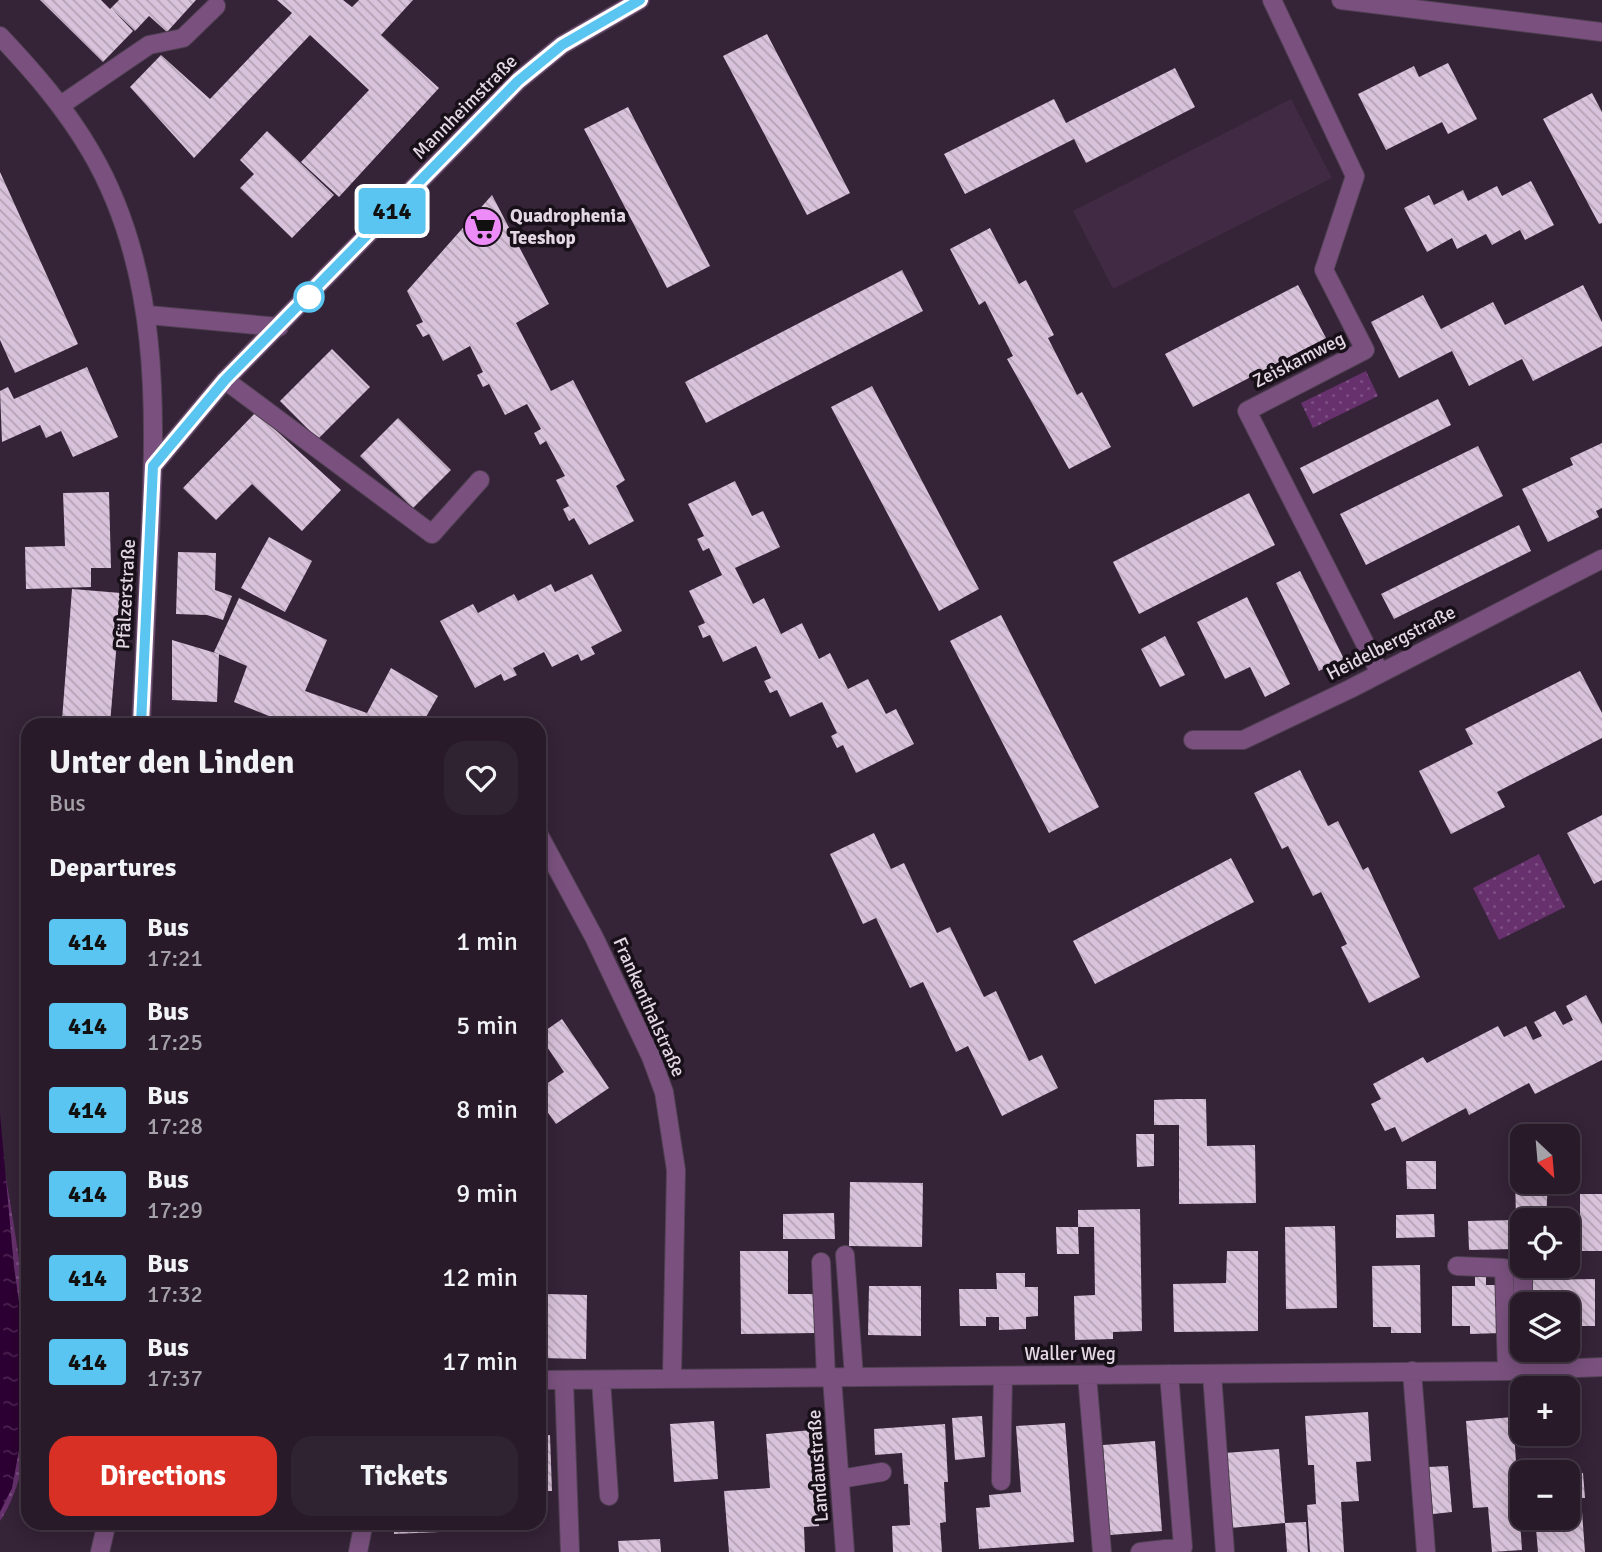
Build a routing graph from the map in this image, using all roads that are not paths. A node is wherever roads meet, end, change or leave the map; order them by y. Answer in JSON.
{"nodes":[{"id":1,"x":640,"y":0,"type":"edge"},
{"id":2,"x":1272,"y":0,"type":"edge"},
{"id":3,"x":1341,"y":0,"type":"edge"},
{"id":4,"x":216,"y":6,"type":"dead end"},
{"id":5,"x":1602,"y":32,"type":"edge"},
{"id":6,"x":0,"y":36,"type":"edge"},
{"id":7,"x":61,"y":105,"type":"junction"},
{"id":8,"x":148,"y":316,"type":"junction"},
{"id":9,"x":279,"y":327,"type":"junction"},
{"id":10,"x":225,"y":380,"type":"junction"},
{"id":11,"x":153,"y":466,"type":"junction"},
{"id":12,"x":480,"y":480,"type":"dead end"},
{"id":13,"x":1602,"y":559,"type":"edge"},
{"id":14,"x":1380,"y":673,"type":"junction"},
{"id":15,"x":141,"y":718,"type":"edge"},
{"id":16,"x":1193,"y":740,"type":"dead end"},
{"id":17,"x":546,"y":848,"type":"edge"},
{"id":18,"x":845,"y":1255,"type":"dead end"},
{"id":19,"x":821,"y":1262,"type":"dead end"},
{"id":20,"x":1457,"y":1266,"type":"dead end"},
{"id":21,"x":1518,"y":1362,"type":"edge"},
{"id":22,"x":1602,"y":1367,"type":"edge"},
{"id":23,"x":1412,"y":1371,"type":"junction"},
{"id":24,"x":1515,"y":1371,"type":"junction"},
{"id":25,"x":1170,"y":1374,"type":"junction"},
{"id":26,"x":1212,"y":1374,"type":"junction"},
{"id":27,"x":1087,"y":1375,"type":"junction"},
{"id":28,"x":1003,"y":1376,"type":"junction"},
{"id":29,"x":672,"y":1377,"type":"junction"},
{"id":30,"x":853,"y":1377,"type":"junction"},
{"id":31,"x":829,"y":1378,"type":"junction"},
{"id":32,"x":546,"y":1380,"type":"edge"},
{"id":33,"x":564,"y":1380,"type":"junction"},
{"id":34,"x":601,"y":1380,"type":"junction"},
{"id":35,"x":882,"y":1472,"type":"dead end"},
{"id":36,"x":840,"y":1479,"type":"junction"},
{"id":37,"x":1001,"y":1481,"type":"dead end"},
{"id":38,"x":609,"y":1496,"type":"dead end"},
{"id":39,"x":105,"y":1530,"type":"edge"},
{"id":40,"x":362,"y":1530,"type":"edge"},
{"id":41,"x":100,"y":1552,"type":"edge"},
{"id":42,"x":358,"y":1552,"type":"edge"},
{"id":43,"x":570,"y":1552,"type":"edge"},
{"id":44,"x":845,"y":1552,"type":"edge"},
{"id":45,"x":1102,"y":1552,"type":"edge"},
{"id":46,"x":1140,"y":1552,"type":"edge"},
{"id":47,"x":1225,"y":1552,"type":"edge"},
{"id":48,"x":1426,"y":1552,"type":"edge"}],
"edges":[{"from":1,"to":9,"type":"street","name":"Mannheimstraße"},
{"from":2,"to":14,"type":"street","name":"Zeiskamweg"},
{"from":3,"to":5,"type":"street"},
{"from":4,"to":7,"type":"street"},
{"from":6,"to":7,"type":"street","name":"Pfälzerstraße"},
{"from":7,"to":8,"type":"street","name":"Pfälzerstraße"},
{"from":8,"to":9,"type":"street"},
{"from":8,"to":11,"type":"street","name":"Pfälzerstraße"},
{"from":9,"to":10,"type":"street","name":"Mannheimstraße"},
{"from":10,"to":11,"type":"street","name":"Mannheimstraße"},
{"from":10,"to":12,"type":"street"},
{"from":11,"to":15,"type":"street","name":"Pfälzerstraße"},
{"from":13,"to":14,"type":"street","name":"Heidelbergstraße"},
{"from":14,"to":16,"type":"street","name":"Heidelbergstraße"},
{"from":17,"to":29,"type":"street","name":"Frankenthalstraße"},
{"from":18,"to":30,"type":"street"},
{"from":19,"to":31,"type":"street","name":"Landaustraße"},
{"from":20,"to":24,"type":"street"},
{"from":21,"to":24,"type":"street"},
{"from":22,"to":24,"type":"street","name":"Waller Weg"},
{"from":23,"to":24,"type":"street","name":"Waller Weg"},
{"from":23,"to":26,"type":"street","name":"Waller Weg"},
{"from":23,"to":48,"type":"street"},
{"from":25,"to":26,"type":"street","name":"Waller Weg"},
{"from":25,"to":27,"type":"street","name":"Waller Weg"},
{"from":25,"to":46,"type":"street"},
{"from":26,"to":47,"type":"street"},
{"from":27,"to":28,"type":"street","name":"Waller Weg"},
{"from":27,"to":45,"type":"street"},
{"from":28,"to":30,"type":"street","name":"Waller Weg"},
{"from":28,"to":37,"type":"street"},
{"from":29,"to":31,"type":"street","name":"Waller Weg"},
{"from":29,"to":34,"type":"street","name":"Waller Weg"},
{"from":30,"to":31,"type":"street","name":"Waller Weg"},
{"from":31,"to":36,"type":"street","name":"Landaustraße"},
{"from":32,"to":33,"type":"street","name":"Waller Weg"},
{"from":33,"to":34,"type":"street","name":"Waller Weg"},
{"from":33,"to":43,"type":"street"},
{"from":34,"to":38,"type":"street"},
{"from":35,"to":36,"type":"street"},
{"from":36,"to":44,"type":"street","name":"Landaustraße"},
{"from":39,"to":41,"type":"street"},
{"from":40,"to":42,"type":"street"}]}
